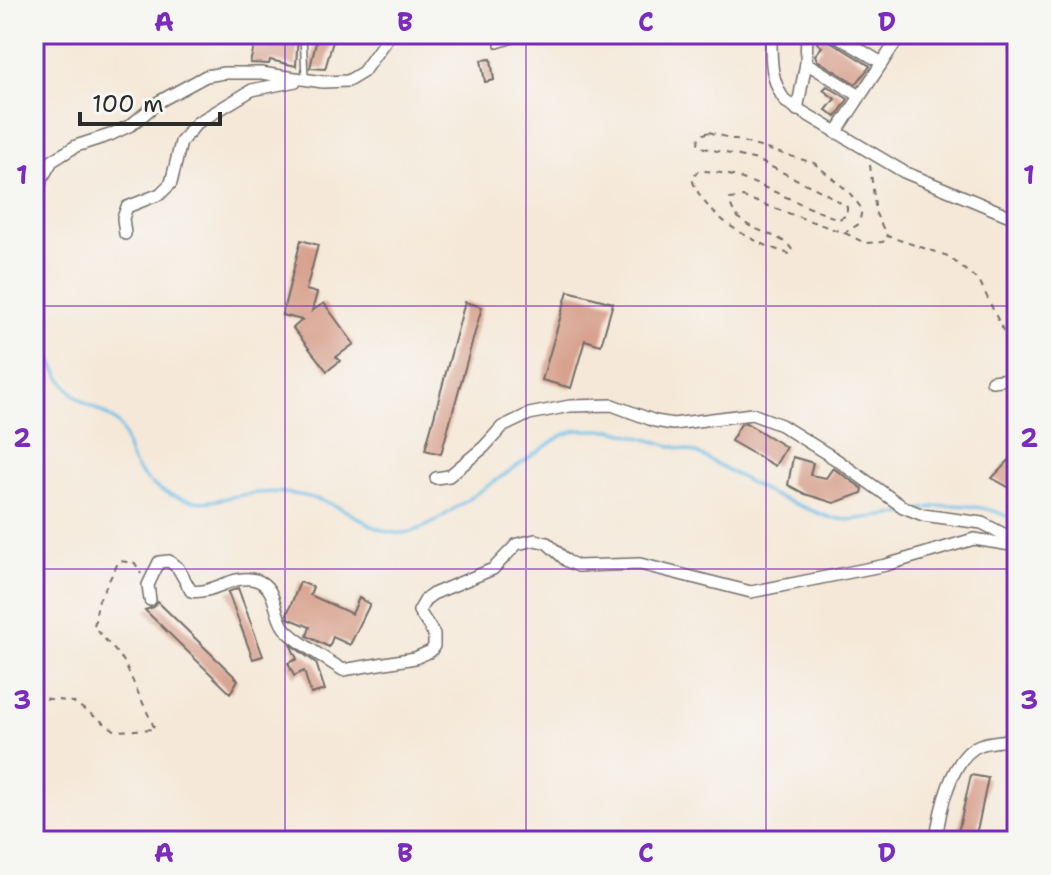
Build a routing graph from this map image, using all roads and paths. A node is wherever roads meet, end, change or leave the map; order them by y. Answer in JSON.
{"nodes":[{"id":1,"x":303,"y":34,"type":"edge"},
{"id":2,"x":390,"y":34,"type":"edge"},
{"id":3,"x":531,"y":34,"type":"edge"},
{"id":4,"x":771,"y":34,"type":"edge"},
{"id":5,"x":807,"y":34,"type":"edge"},
{"id":6,"x":834,"y":34,"type":"edge"},
{"id":7,"x":897,"y":35,"type":"edge"},
{"id":8,"x":498,"y":45,"type":"dead end"},
{"id":9,"x":806,"y":63,"type":"junction"},
{"id":10,"x":882,"y":63,"type":"junction"},
{"id":11,"x":305,"y":79,"type":"junction"},
{"id":12,"x":860,"y":96,"type":"junction"},
{"id":13,"x":797,"y":110,"type":"junction"},
{"id":14,"x":836,"y":133,"type":"junction"},
{"id":15,"x":869,"y":153,"type":"junction"},
{"id":16,"x":35,"y":216,"type":"edge"},
{"id":17,"x":1017,"y":219,"type":"edge"},
{"id":18,"x":844,"y":233,"type":"junction"},
{"id":19,"x":125,"y":234,"type":"dead end"},
{"id":20,"x":887,"y":236,"type":"junction"},
{"id":21,"x":1017,"y":360,"type":"edge"},
{"id":22,"x":1017,"y":378,"type":"edge"},
{"id":23,"x":992,"y":381,"type":"dead end"},
{"id":24,"x":436,"y":478,"type":"dead end"},
{"id":25,"x":1017,"y":544,"type":"edge"},
{"id":26,"x":148,"y":585,"type":"junction"},
{"id":27,"x":150,"y":600,"type":"dead end"},
{"id":28,"x":34,"y":697,"type":"edge"},
{"id":29,"x":1017,"y":736,"type":"edge"},
{"id":30,"x":936,"y":841,"type":"edge"}],
"edges":[{"from":1,"to":11,"type":"lane"},
{"from":2,"to":11,"type":"street"},
{"from":3,"to":8,"type":"lane"},
{"from":4,"to":13,"type":"street"},
{"from":5,"to":9,"type":"street"},
{"from":6,"to":10,"type":"street"},
{"from":7,"to":10,"type":"street"},
{"from":9,"to":12,"type":"street"},
{"from":9,"to":13,"type":"street"},
{"from":10,"to":12,"type":"street"},
{"from":11,"to":16,"type":"street"},
{"from":11,"to":19,"type":"street"},
{"from":12,"to":14,"type":"street"},
{"from":13,"to":14,"type":"street"},
{"from":14,"to":15,"type":"street"},
{"from":15,"to":17,"type":"street"},
{"from":15,"to":20,"type":"path"},
{"from":18,"to":18,"type":"path"},
{"from":18,"to":20,"type":"path"},
{"from":20,"to":21,"type":"path"},
{"from":22,"to":23,"type":"street"},
{"from":24,"to":25,"type":"street"},
{"from":25,"to":26,"type":"street"},
{"from":26,"to":27,"type":"street"},
{"from":26,"to":28,"type":"path"},
{"from":29,"to":30,"type":"street"}]}
